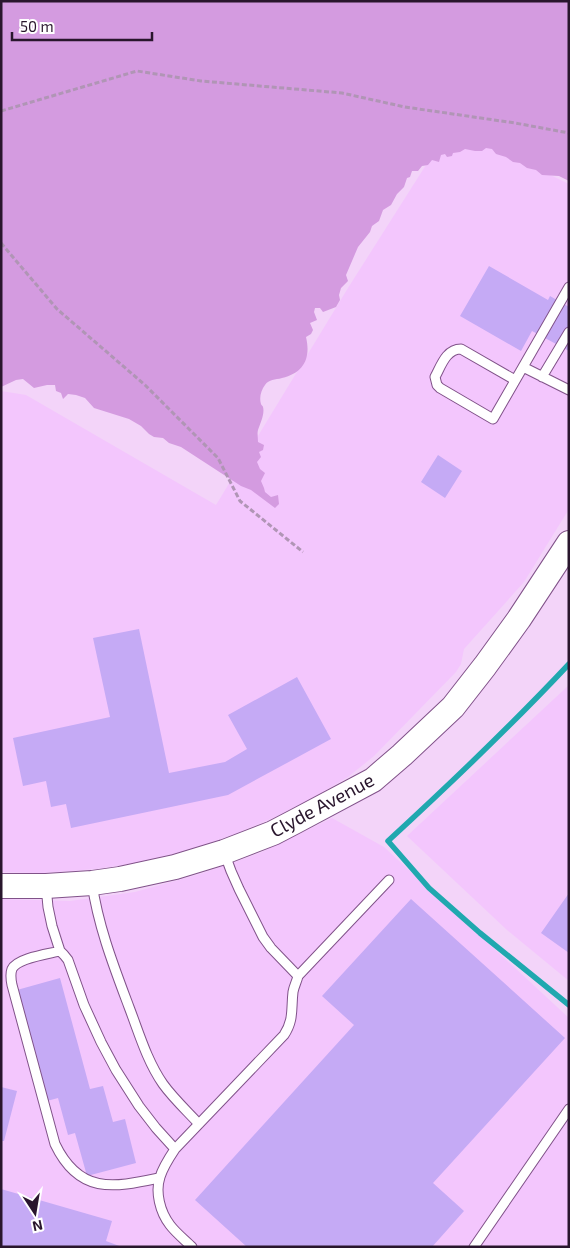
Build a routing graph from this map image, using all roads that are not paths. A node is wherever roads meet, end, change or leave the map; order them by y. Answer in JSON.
{"nodes":[{"id":1,"x":568,"y":290,"type":"edge"},
{"id":2,"x":569,"y":332,"type":"edge"},
{"id":3,"x":523,"y":367,"type":"junction"},
{"id":4,"x":542,"y":377,"type":"junction"},
{"id":5,"x":515,"y":380,"type":"junction"},
{"id":6,"x":567,"y":386,"type":"edge"},
{"id":7,"x":569,"y":543,"type":"edge"},
{"id":8,"x":224,"y":852,"type":"junction"},
{"id":9,"x":389,"y":880,"type":"dead end"},
{"id":10,"x":92,"y":883,"type":"junction"},
{"id":11,"x":1,"y":886,"type":"edge"},
{"id":12,"x":46,"y":886,"type":"junction"},
{"id":13,"x":60,"y":951,"type":"junction"},
{"id":14,"x":298,"y":976,"type":"junction"},
{"id":15,"x":569,"y":1109,"type":"edge"},
{"id":16,"x":199,"y":1124,"type":"junction"},
{"id":17,"x":175,"y":1149,"type":"junction"},
{"id":18,"x":159,"y":1178,"type":"junction"},
{"id":19,"x":192,"y":1247,"type":"edge"},
{"id":20,"x":474,"y":1247,"type":"edge"}],
"edges":[{"from":1,"to":3,"type":"lane"},
{"from":2,"to":4,"type":"lane"},
{"from":3,"to":4,"type":"lane"},
{"from":3,"to":5,"type":"lane"},
{"from":4,"to":6,"type":"lane"},
{"from":5,"to":5,"type":"lane"},
{"from":7,"to":8,"type":"street","name":"Clyde Avenue"},
{"from":8,"to":10,"type":"street","name":"Clyde Avenue"},
{"from":8,"to":14,"type":"lane"},
{"from":9,"to":14,"type":"lane"},
{"from":10,"to":12,"type":"street","name":"Clyde Avenue"},
{"from":10,"to":16,"type":"lane"},
{"from":11,"to":12,"type":"street","name":"Clyde Avenue"},
{"from":12,"to":13,"type":"lane"},
{"from":13,"to":17,"type":"lane"},
{"from":13,"to":18,"type":"lane"},
{"from":14,"to":16,"type":"lane"},
{"from":15,"to":20,"type":"lane"},
{"from":16,"to":17,"type":"lane"},
{"from":17,"to":18,"type":"lane"},
{"from":18,"to":19,"type":"lane"}]}
